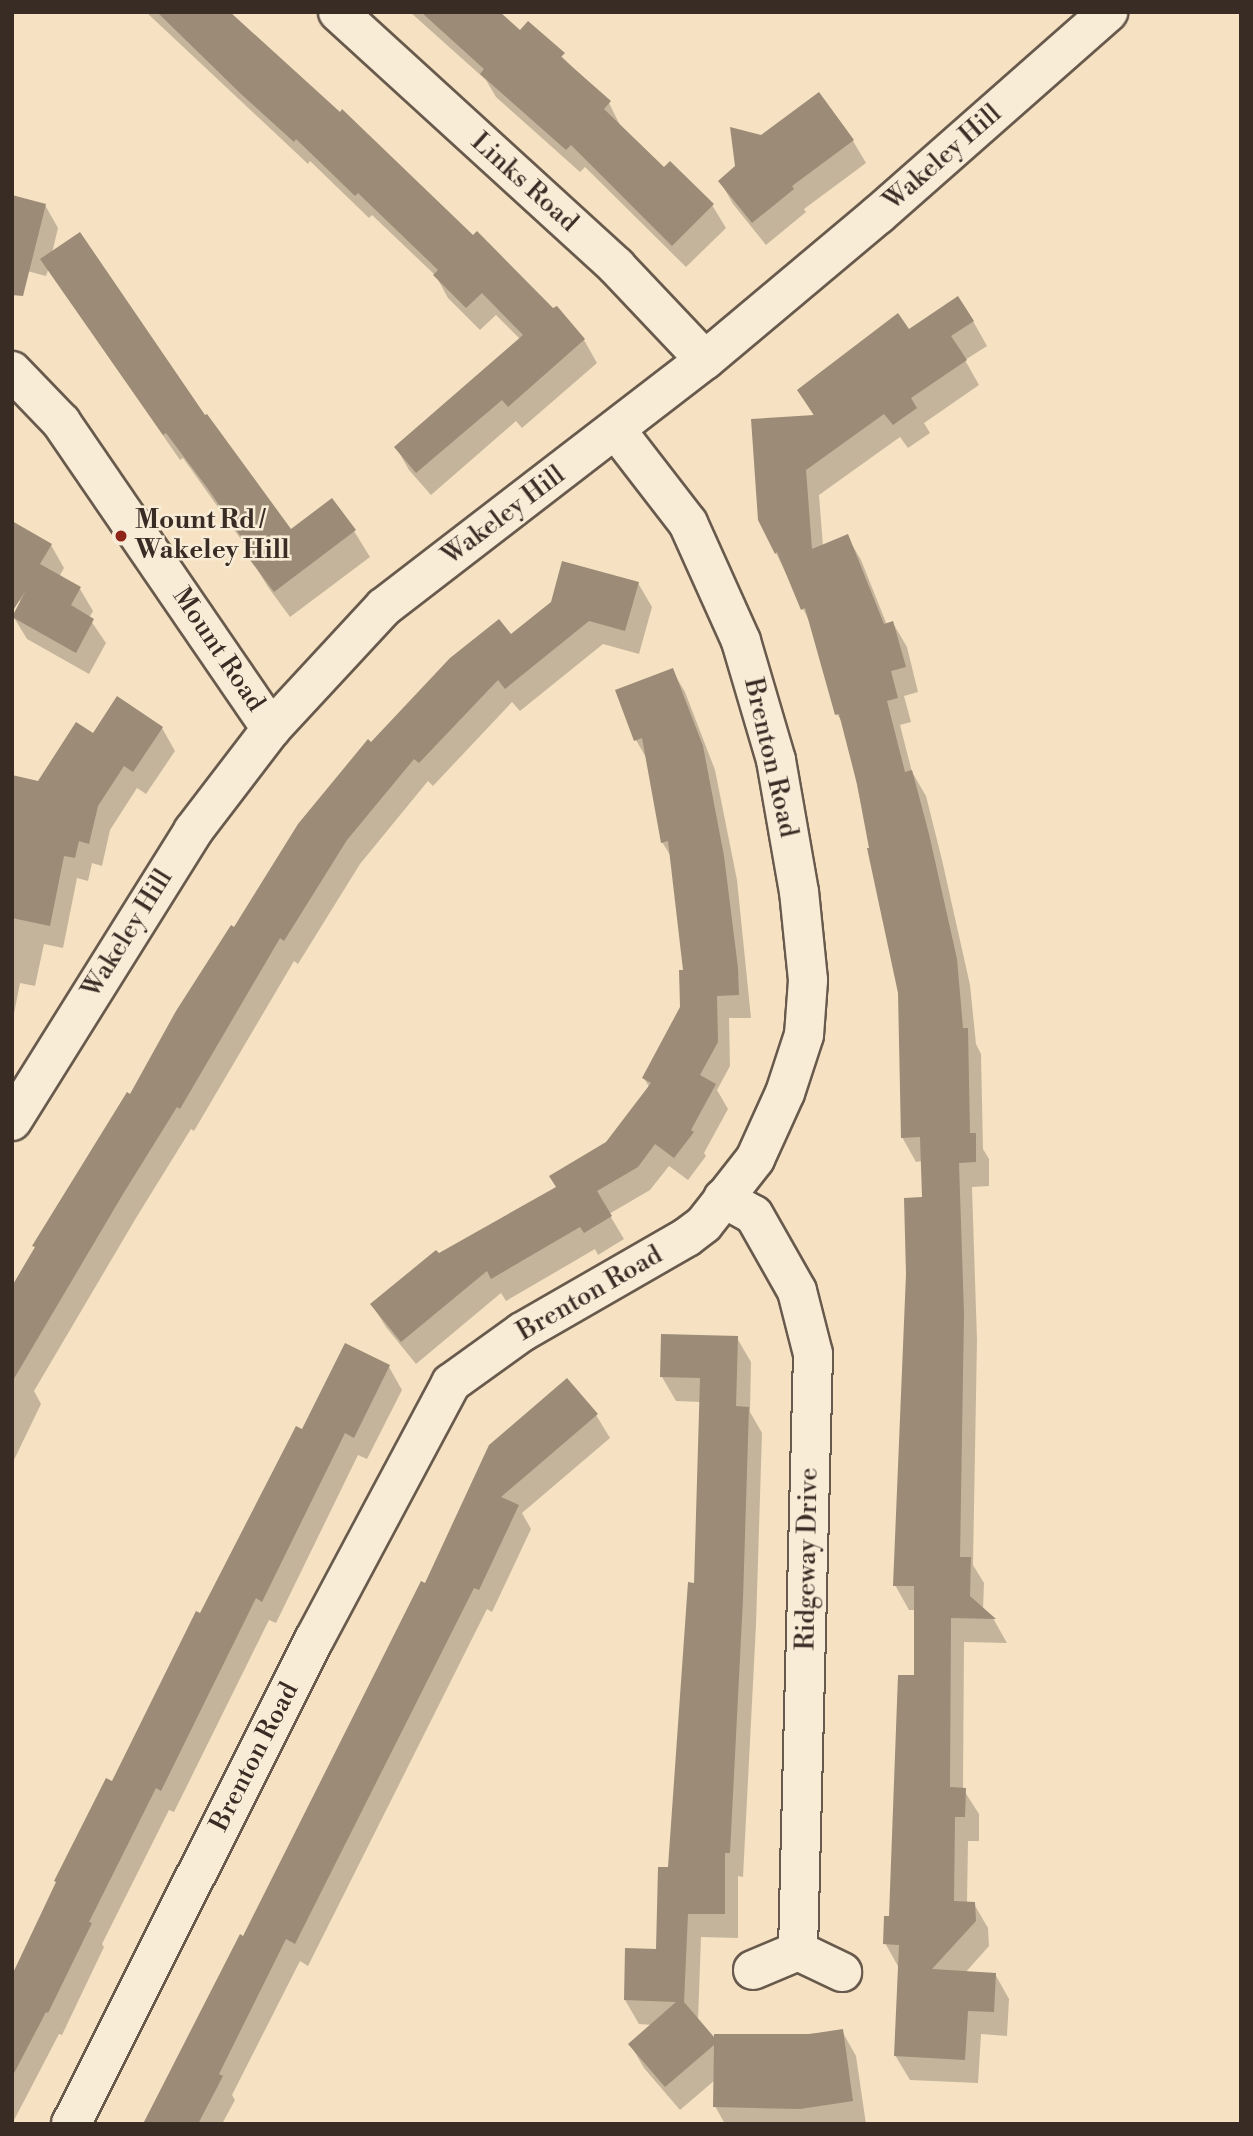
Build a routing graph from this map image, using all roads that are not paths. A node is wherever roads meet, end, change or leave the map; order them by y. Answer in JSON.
{"nodes":[{"id":1,"x":338,"y":12,"type":"edge"},
{"id":2,"x":1108,"y":12,"type":"edge"},
{"id":3,"x":705,"y":360,"type":"junction"},
{"id":4,"x":12,"y":371,"type":"edge"},
{"id":5,"x":616,"y":430,"type":"junction"},
{"id":6,"x":271,"y":729,"type":"junction"},
{"id":7,"x":12,"y":1121,"type":"edge"},
{"id":8,"x":723,"y":1198,"type":"junction"},
{"id":9,"x":798,"y":1951,"type":"junction"},
{"id":10,"x":753,"y":1970,"type":"dead end"},
{"id":11,"x":842,"y":1972,"type":"dead end"},
{"id":12,"x":71,"y":2124,"type":"edge"}],
"edges":[{"from":1,"to":3,"type":"street","name":"Links Road"},
{"from":2,"to":3,"type":"street","name":"Wakeley Hill"},
{"from":3,"to":5,"type":"street","name":"Wakeley Hill"},
{"from":4,"to":6,"type":"street","name":"Mount Road"},
{"from":5,"to":6,"type":"street","name":"Wakeley Hill"},
{"from":5,"to":8,"type":"street","name":"Brenton Road"},
{"from":6,"to":7,"type":"street","name":"Wakeley Hill"},
{"from":8,"to":9,"type":"street","name":"Ridgeway Drive"},
{"from":8,"to":12,"type":"street","name":"Brenton Road"},
{"from":9,"to":10,"type":"street"},
{"from":9,"to":11,"type":"street"}]}
